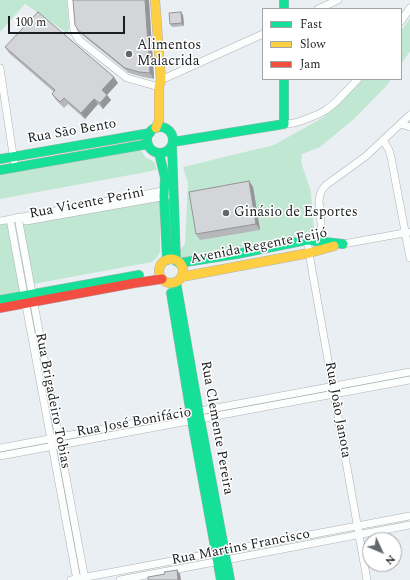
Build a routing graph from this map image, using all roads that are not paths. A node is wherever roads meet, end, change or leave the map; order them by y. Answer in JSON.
{"nodes":[{"id":1,"x":71,"y":0,"type":"edge"},
{"id":2,"x":155,"y":0,"type":"edge"},
{"id":3,"x":338,"y":0,"type":"edge"},
{"id":4,"x":320,"y":8,"type":"edge"},
{"id":5,"x":410,"y":8,"type":"edge"},
{"id":6,"x":402,"y":20,"type":"edge"},
{"id":7,"x":262,"y":34,"type":"edge"},
{"id":8,"x":0,"y":68,"type":"edge"},
{"id":9,"x":284,"y":80,"type":"edge"},
{"id":10,"x":357,"y":80,"type":"edge"},
{"id":11,"x":160,"y":83,"type":"junction"},
{"id":12,"x":410,"y":115,"type":"edge"},
{"id":13,"x":284,"y":124,"type":"junction"},
{"id":14,"x":401,"y":124,"type":"junction"},
{"id":15,"x":410,"y":126,"type":"edge"},
{"id":16,"x":153,"y":131,"type":"junction"},
{"id":17,"x":383,"y":140,"type":"junction"},
{"id":18,"x":148,"y":144,"type":"junction"},
{"id":19,"x":173,"y":144,"type":"junction"},
{"id":20,"x":159,"y":153,"type":"junction"},
{"id":21,"x":14,"y":156,"type":"junction"},
{"id":22,"x":0,"y":159,"type":"edge"},
{"id":23,"x":15,"y":167,"type":"junction"},
{"id":24,"x":0,"y":170,"type":"edge"},
{"id":25,"x":169,"y":193,"type":"junction"},
{"id":26,"x":18,"y":220,"type":"junction"},
{"id":27,"x":0,"y":221,"type":"edge"},
{"id":28,"x":10,"y":221,"type":"junction"},
{"id":29,"x":0,"y":225,"type":"edge"},
{"id":30,"x":408,"y":233,"type":"edge"},
{"id":31,"x":307,"y":240,"type":"junction"},
{"id":32,"x":343,"y":244,"type":"joint"},
{"id":33,"x":323,"y":246,"type":"junction"},
{"id":34,"x":309,"y":253,"type":"junction"},
{"id":35,"x":237,"y":254,"type":"junction"},
{"id":36,"x":410,"y":258,"type":"edge"},
{"id":37,"x":174,"y":261,"type":"junction"},
{"id":38,"x":240,"y":266,"type":"junction"},
{"id":39,"x":169,"y":278,"type":"junction"},
{"id":40,"x":29,"y":299,"type":"junction"},
{"id":41,"x":0,"y":300,"type":"edge"},
{"id":42,"x":0,"y":308,"type":"edge"},
{"id":43,"x":410,"y":372,"type":"edge"},
{"id":44,"x":48,"y":376,"type":"junction"},
{"id":45,"x":39,"y":377,"type":"junction"},
{"id":46,"x":410,"y":380,"type":"edge"},
{"id":47,"x":333,"y":386,"type":"junction"},
{"id":48,"x":334,"y":394,"type":"junction"},
{"id":49,"x":195,"y":416,"type":"junction"},
{"id":50,"x":60,"y":441,"type":"junction"},
{"id":51,"x":51,"y":442,"type":"junction"},
{"id":52,"x":0,"y":448,"type":"edge"},
{"id":53,"x":0,"y":456,"type":"edge"},
{"id":54,"x":410,"y":516,"type":"edge"},
{"id":55,"x":410,"y":525,"type":"edge"},
{"id":56,"x":357,"y":526,"type":"junction"},
{"id":57,"x":359,"y":535,"type":"junction"},
{"id":58,"x":221,"y":557,"type":"junction"},
{"id":59,"x":130,"y":568,"type":"junction"},
{"id":60,"x":132,"y":578,"type":"junction"},
{"id":61,"x":85,"y":579,"type":"edge"},
{"id":62,"x":75,"y":580,"type":"edge"},
{"id":63,"x":120,"y":580,"type":"edge"},
{"id":64,"x":221,"y":580,"type":"edge"},
{"id":65,"x":230,"y":580,"type":"edge"},
{"id":66,"x":368,"y":580,"type":"edge"}],
"edges":[{"from":1,"to":11,"type":"street"},
{"from":2,"to":11,"type":"main road"},
{"from":3,"to":4,"type":"street"},
{"from":5,"to":6,"type":"street"},
{"from":7,"to":11,"type":"street"},
{"from":8,"to":21,"type":"street"},
{"from":9,"to":13,"type":"main road"},
{"from":10,"to":13,"type":"street"},
{"from":11,"to":16,"type":"main road"},
{"from":12,"to":14,"type":"street"},
{"from":13,"to":19,"type":"main road"},
{"from":14,"to":15,"type":"street"},
{"from":14,"to":17,"type":"street"},
{"from":16,"to":18,"type":"main road"},
{"from":16,"to":19,"type":"main road"},
{"from":16,"to":21,"type":"main road","name":"Rua São Bento"},
{"from":17,"to":30,"type":"street"},
{"from":17,"to":33,"type":"street"},
{"from":18,"to":20,"type":"main road"},
{"from":18,"to":23,"type":"main road","name":"Rua São Bento"},
{"from":19,"to":20,"type":"main road"},
{"from":19,"to":25,"type":"main road"},
{"from":20,"to":25,"type":"main road"},
{"from":21,"to":22,"type":"main road","name":"Rua São Bento"},
{"from":21,"to":23,"type":"street"},
{"from":23,"to":24,"type":"main road","name":"Rua São Bento"},
{"from":25,"to":26,"type":"street","name":"Rua Vicente Perini"},
{"from":25,"to":37,"type":"main road"},
{"from":26,"to":28,"type":"street","name":"Rua Vicente Perini"},
{"from":26,"to":40,"type":"street","name":"Rua Brigadeiro Tobias"},
{"from":27,"to":28,"type":"street","name":"Rua Vicente Perini"},
{"from":28,"to":29,"type":"street","name":"Rua Vicente Perini"},
{"from":28,"to":40,"type":"street","name":"Rua Brigadeiro Tobias"},
{"from":30,"to":32,"type":"street","name":"Avenida Regente Feijó"},
{"from":30,"to":36,"type":"street"},
{"from":31,"to":33,"type":"main road","name":"Avenida Regente Feijó"},
{"from":31,"to":34,"type":"street","name":"Rua João Janota"},
{"from":31,"to":35,"type":"main road","name":"Avenida Regente Feijó"},
{"from":32,"to":33,"type":"main road","name":"Avenida Regente Feijó"},
{"from":33,"to":34,"type":"main road","name":"Avenida Regente Feijó"},
{"from":34,"to":38,"type":"main road","name":"Avenida Regente Feijó"},
{"from":34,"to":47,"type":"street","name":"Rua João Janota"},
{"from":35,"to":37,"type":"main road","name":"Avenida Regente Feijó"},
{"from":35,"to":38,"type":"main road"},
{"from":37,"to":39,"type":"main road","name":"Rua Clemente Pereira"},
{"from":37,"to":39,"type":"main road"},
{"from":38,"to":39,"type":"main road","name":"Avenida Regente Feijó"},
{"from":39,"to":40,"type":"main road","name":"Avenida Regente Feijó"},
{"from":39,"to":49,"type":"main road","name":"Rua Clemente Pereira"},
{"from":40,"to":41,"type":"main road","name":"Avenida Regente Feijó"},
{"from":40,"to":42,"type":"main road","name":"Avenida Regente Feijó"},
{"from":40,"to":44,"type":"street","name":"Rua Brigadeiro Tobias"},
{"from":40,"to":45,"type":"street","name":"Rua Brigadeiro Tobias"},
{"from":43,"to":47,"type":"street","name":"Rua José Bonifácio"},
{"from":44,"to":45,"type":"street"},
{"from":44,"to":50,"type":"street","name":"Rua Brigadeiro Tobias"},
{"from":45,"to":51,"type":"street","name":"Rua Brigadeiro Tobias"},
{"from":46,"to":48,"type":"street","name":"Rua José Bonifácio"},
{"from":47,"to":48,"type":"street","name":"Rua João Janota"},
{"from":47,"to":49,"type":"street","name":"Rua José Bonifácio"},
{"from":48,"to":49,"type":"street","name":"Rua José Bonifácio"},
{"from":48,"to":56,"type":"street","name":"Rua João Janota"},
{"from":49,"to":50,"type":"street","name":"Rua José Bonifácio"},
{"from":49,"to":58,"type":"main road","name":"Rua Clemente Pereira"},
{"from":50,"to":51,"type":"street","name":"Rua José Bonifácio"},
{"from":50,"to":61,"type":"street","name":"Rua Brigadeiro Tobias"},
{"from":51,"to":52,"type":"street","name":"Rua José Bonifácio"},
{"from":51,"to":53,"type":"street","name":"Rua José Bonifácio"},
{"from":51,"to":62,"type":"street","name":"Rua Brigadeiro Tobias"},
{"from":54,"to":56,"type":"street","name":"Rua Martins Francisco"},
{"from":55,"to":57,"type":"street","name":"Rua Martins Francisco"},
{"from":56,"to":57,"type":"street","name":"Rua João Janota"},
{"from":56,"to":58,"type":"street","name":"Rua Martins Francisco"},
{"from":57,"to":58,"type":"street","name":"Rua Martins Francisco"},
{"from":57,"to":66,"type":"street","name":"Rua João Janota"},
{"from":58,"to":59,"type":"street","name":"Rua Martins Francisco"},
{"from":58,"to":60,"type":"street","name":"Rua Martins Francisco"},
{"from":58,"to":64,"type":"main road","name":"Rua Clemente Pereira"},
{"from":58,"to":65,"type":"main road","name":"Rua Clemente Pereira"},
{"from":59,"to":60,"type":"street"},
{"from":59,"to":61,"type":"street","name":"Rua Martins Francisco"},
{"from":60,"to":63,"type":"street","name":"Rua Martins Francisco"},
{"from":61,"to":62,"type":"street","name":"Rua Martins Francisco"}]}
